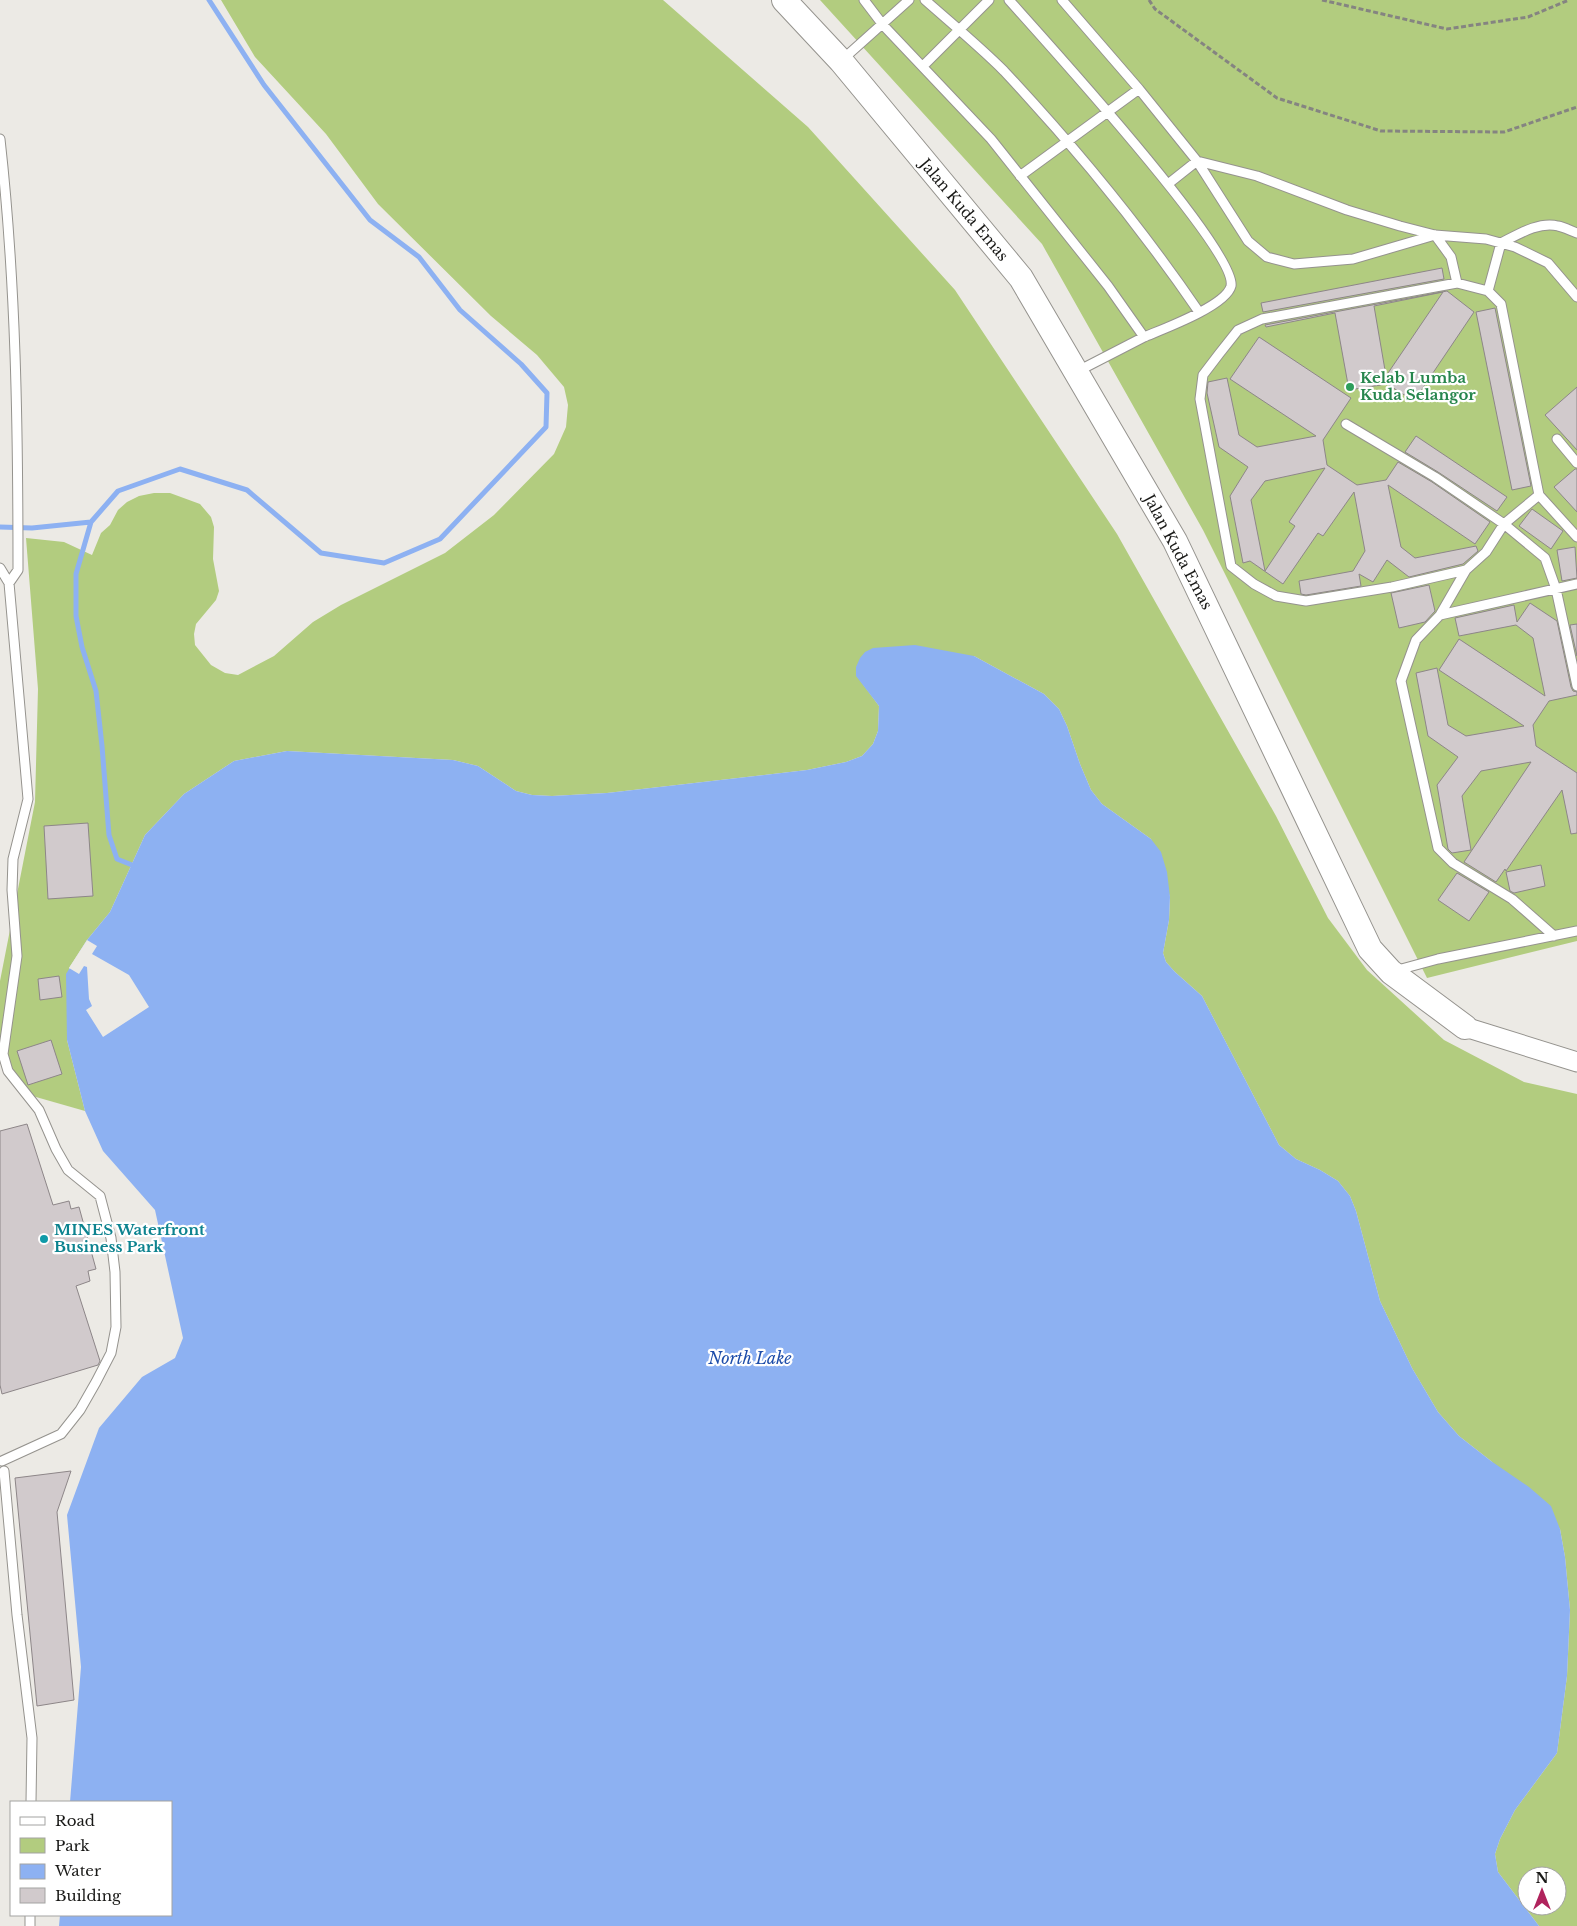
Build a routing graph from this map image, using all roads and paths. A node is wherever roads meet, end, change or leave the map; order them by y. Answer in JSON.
{"nodes":[{"id":1,"x":784,"y":0,"type":"edge"},
{"id":2,"x":864,"y":0,"type":"edge"},
{"id":3,"x":909,"y":0,"type":"edge"},
{"id":4,"x":925,"y":0,"type":"edge"},
{"id":5,"x":989,"y":0,"type":"edge"},
{"id":6,"x":1009,"y":0,"type":"edge"},
{"id":7,"x":1062,"y":0,"type":"edge"},
{"id":8,"x":1149,"y":0,"type":"edge"},
{"id":9,"x":1322,"y":0,"type":"edge"},
{"id":10,"x":1569,"y":0,"type":"edge"},
{"id":11,"x":883,"y":25,"type":"junction"},
{"id":12,"x":958,"y":30,"type":"junction"},
{"id":13,"x":841,"y":62,"type":"junction"},
{"id":14,"x":923,"y":66,"type":"junction"},
{"id":15,"x":1139,"y":89,"type":"junction"},
{"id":16,"x":1577,"y":107,"type":"edge"},
{"id":17,"x":1108,"y":112,"type":"junction"},
{"id":18,"x":0,"y":139,"type":"edge"},
{"id":19,"x":1066,"y":142,"type":"junction"},
{"id":20,"x":1197,"y":161,"type":"junction"},
{"id":21,"x":1020,"y":176,"type":"junction"},
{"id":22,"x":1168,"y":184,"type":"junction"},
{"id":23,"x":1577,"y":233,"type":"edge"},
{"id":24,"x":1435,"y":234,"type":"junction"},
{"id":25,"x":1501,"y":244,"type":"junction"},
{"id":26,"x":1457,"y":283,"type":"junction"},
{"id":27,"x":1488,"y":291,"type":"junction"},
{"id":28,"x":1577,"y":297,"type":"edge"},
{"id":29,"x":1199,"y":312,"type":"junction"},
{"id":30,"x":1144,"y":337,"type":"junction"},
{"id":31,"x":1076,"y":372,"type":"junction"},
{"id":32,"x":1346,"y":424,"type":"dead end"},
{"id":33,"x":1557,"y":439,"type":"dead end"},
{"id":34,"x":1577,"y":463,"type":"edge"},
{"id":35,"x":1539,"y":495,"type":"junction"},
{"id":36,"x":1504,"y":524,"type":"junction"},
{"id":37,"x":1577,"y":537,"type":"edge"},
{"id":38,"x":0,"y":568,"type":"edge"},
{"id":39,"x":1466,"y":570,"type":"junction"},
{"id":40,"x":9,"y":583,"type":"junction"},
{"id":41,"x":1577,"y":584,"type":"edge"},
{"id":42,"x":1556,"y":589,"type":"junction"},
{"id":43,"x":1440,"y":614,"type":"junction"},
{"id":44,"x":1577,"y":686,"type":"edge"},
{"id":45,"x":1577,"y":931,"type":"edge"},
{"id":46,"x":1554,"y":936,"type":"junction"},
{"id":47,"x":1391,"y":972,"type":"junction"},
{"id":48,"x":1465,"y":1027,"type":"joint"},
{"id":49,"x":1577,"y":1062,"type":"edge"},
{"id":50,"x":1,"y":1464,"type":"edge"},
{"id":51,"x":31,"y":1801,"type":"edge"}],
"edges":[{"from":1,"to":13,"type":"street","name":"Jalan Kuda Emas"},
{"from":2,"to":11,"type":"lane"},
{"from":3,"to":11,"type":"lane"},
{"from":4,"to":12,"type":"lane"},
{"from":5,"to":12,"type":"lane"},
{"from":6,"to":17,"type":"lane"},
{"from":7,"to":15,"type":"lane"},
{"from":8,"to":16,"type":"path"},
{"from":9,"to":10,"type":"path"},
{"from":11,"to":13,"type":"lane"},
{"from":11,"to":14,"type":"lane"},
{"from":12,"to":14,"type":"lane"},
{"from":12,"to":19,"type":"lane"},
{"from":13,"to":31,"type":"street","name":"Jalan Kuda Emas"},
{"from":14,"to":21,"type":"lane"},
{"from":15,"to":17,"type":"lane"},
{"from":15,"to":20,"type":"lane"},
{"from":17,"to":19,"type":"lane"},
{"from":17,"to":22,"type":"lane"},
{"from":18,"to":40,"type":"lane"},
{"from":19,"to":21,"type":"lane"},
{"from":19,"to":29,"type":"lane"},
{"from":20,"to":22,"type":"lane"},
{"from":20,"to":24,"type":"lane"},
{"from":20,"to":24,"type":"lane"},
{"from":21,"to":30,"type":"lane"},
{"from":22,"to":29,"type":"lane"},
{"from":23,"to":25,"type":"lane"},
{"from":24,"to":25,"type":"lane"},
{"from":24,"to":26,"type":"lane"},
{"from":25,"to":27,"type":"lane"},
{"from":25,"to":28,"type":"lane"},
{"from":26,"to":27,"type":"lane"},
{"from":26,"to":39,"type":"lane"},
{"from":27,"to":35,"type":"lane"},
{"from":29,"to":30,"type":"lane"},
{"from":30,"to":31,"type":"lane"},
{"from":31,"to":47,"type":"street","name":"Jalan Kuda Emas"},
{"from":32,"to":36,"type":"lane"},
{"from":33,"to":34,"type":"lane"},
{"from":35,"to":36,"type":"lane"},
{"from":35,"to":37,"type":"lane"},
{"from":36,"to":39,"type":"lane"},
{"from":36,"to":42,"type":"lane"},
{"from":38,"to":40,"type":"lane"},
{"from":39,"to":43,"type":"lane"},
{"from":40,"to":50,"type":"lane"},
{"from":41,"to":42,"type":"lane"},
{"from":42,"to":43,"type":"lane"},
{"from":42,"to":44,"type":"lane"},
{"from":43,"to":46,"type":"lane"},
{"from":45,"to":46,"type":"lane"},
{"from":46,"to":47,"type":"lane"},
{"from":47,"to":48,"type":"street","name":"Jalan Kuda Emas"},
{"from":48,"to":49,"type":"street","name":"Jalan Kuda Emas"},
{"from":50,"to":51,"type":"lane"}]}
